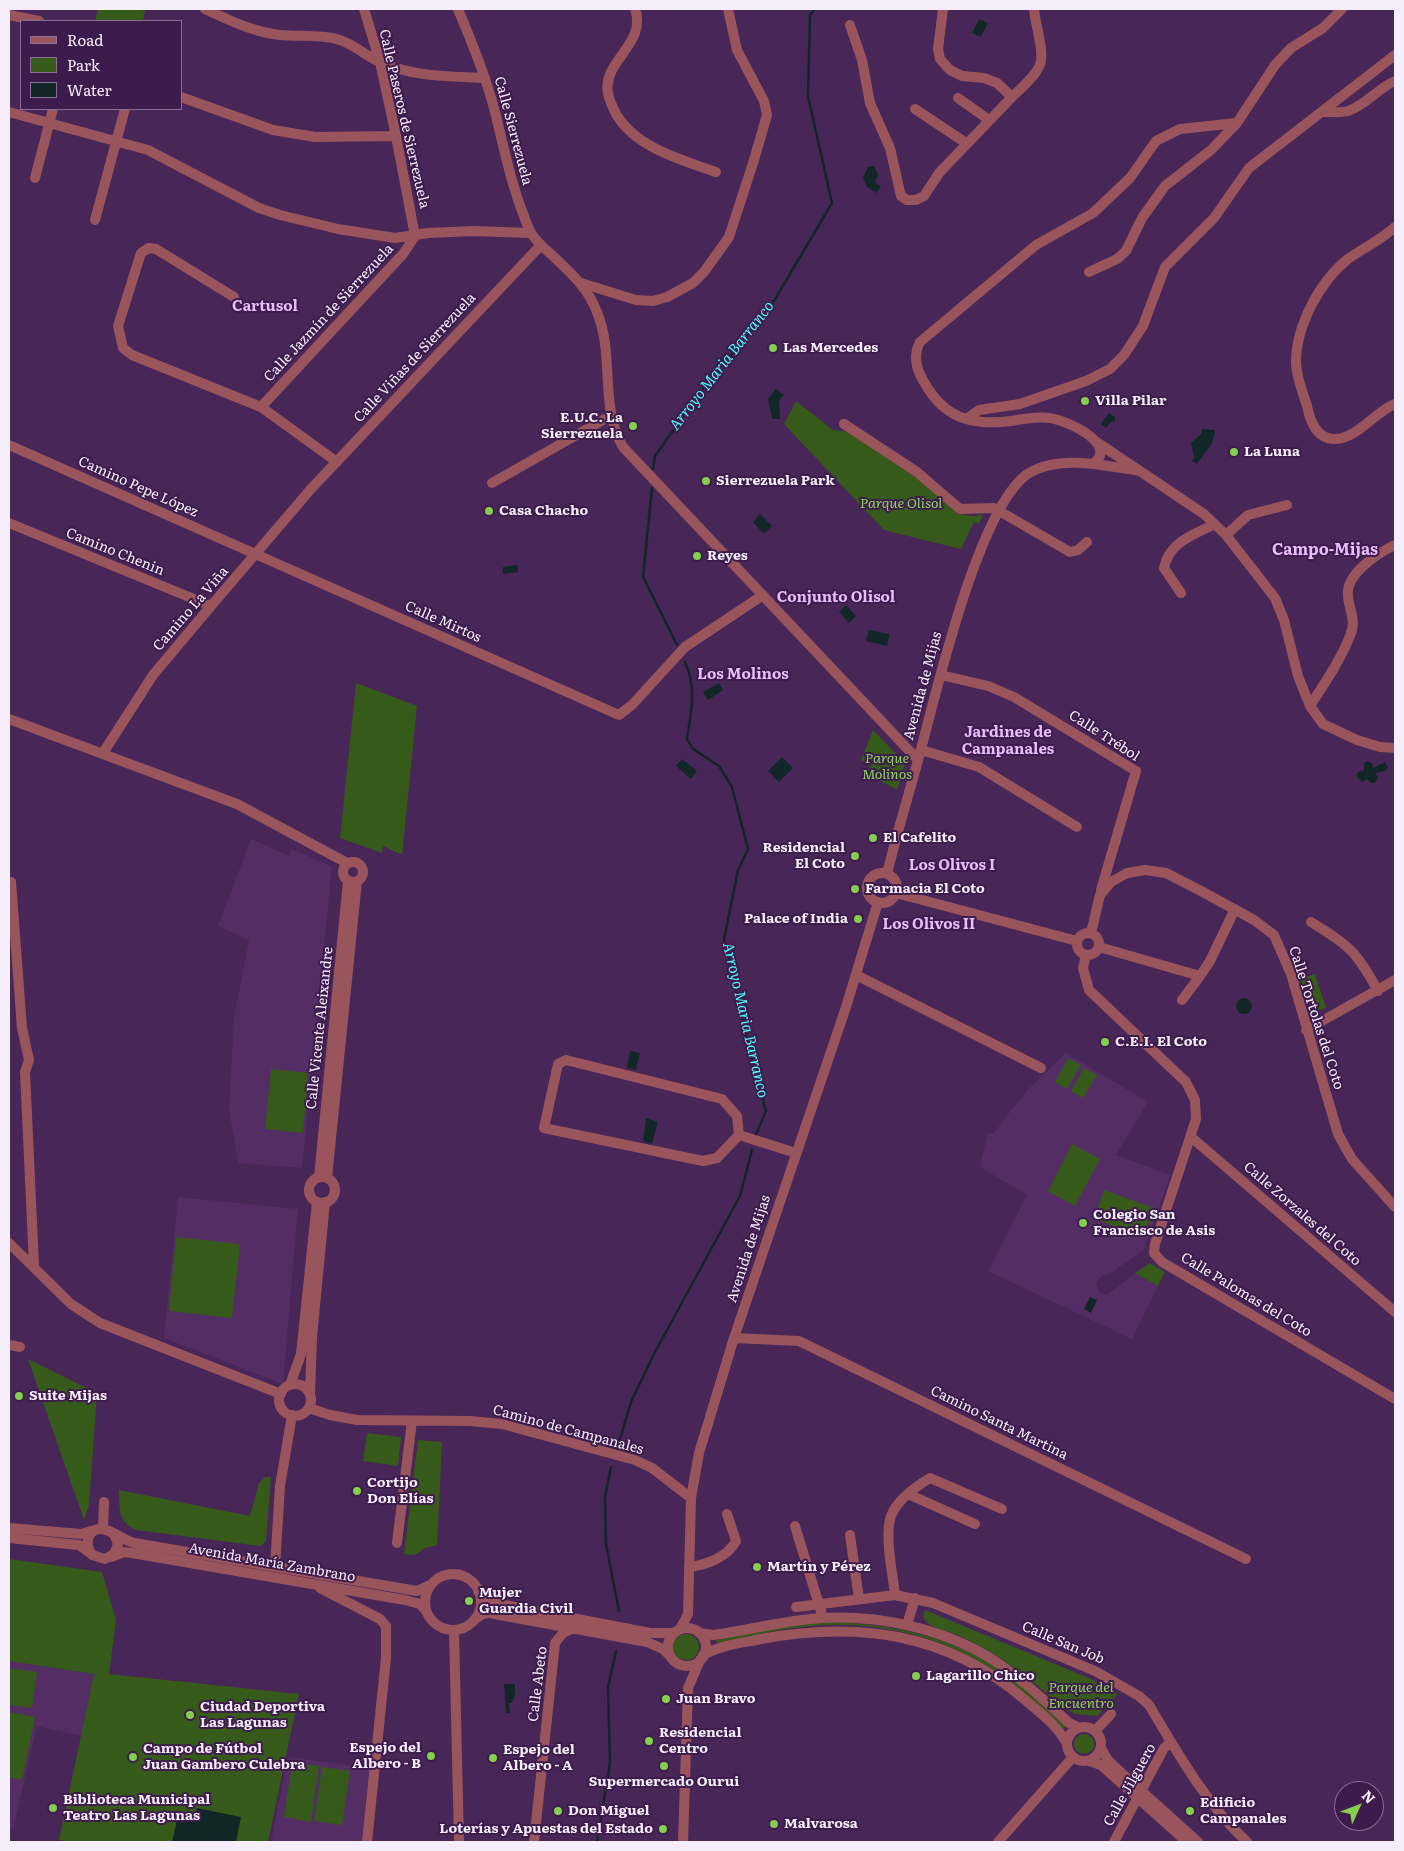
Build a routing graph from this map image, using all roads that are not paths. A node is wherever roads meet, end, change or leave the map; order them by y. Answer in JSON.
{"nodes":[{"id":1,"x":204,"y":9,"type":"edge"},
{"id":2,"x":364,"y":9,"type":"edge"},
{"id":3,"x":458,"y":9,"type":"edge"},
{"id":4,"x":635,"y":9,"type":"edge"},
{"id":5,"x":728,"y":9,"type":"edge"},
{"id":6,"x":943,"y":9,"type":"edge"},
{"id":7,"x":1034,"y":9,"type":"edge"},
{"id":8,"x":1342,"y":9,"type":"edge"},
{"id":9,"x":9,"y":16,"type":"edge"},
{"id":10,"x":33,"y":20,"type":"edge"},
{"id":11,"x":850,"y":25,"type":"dead end"},
{"id":12,"x":1395,"y":55,"type":"edge"},
{"id":13,"x":380,"y":62,"type":"junction"},
{"id":14,"x":484,"y":78,"type":"junction"},
{"id":15,"x":1395,"y":81,"type":"edge"},
{"id":16,"x":182,"y":97,"type":"edge"},
{"id":17,"x":1012,"y":97,"type":"junction"},
{"id":18,"x":958,"y":98,"type":"dead end"},
{"id":19,"x":915,"y":109,"type":"dead end"},
{"id":20,"x":52,"y":110,"type":"edge"},
{"id":21,"x":125,"y":110,"type":"edge"},
{"id":22,"x":9,"y":112,"type":"edge"},
{"id":23,"x":1324,"y":112,"type":"junction"},
{"id":24,"x":989,"y":120,"type":"junction"},
{"id":25,"x":1237,"y":122,"type":"junction"},
{"id":26,"x":49,"y":123,"type":"junction"},
{"id":27,"x":396,"y":136,"type":"junction"},
{"id":28,"x":117,"y":142,"type":"junction"},
{"id":29,"x":966,"y":143,"type":"junction"},
{"id":30,"x":716,"y":172,"type":"dead end"},
{"id":31,"x":35,"y":178,"type":"dead end"},
{"id":32,"x":95,"y":220,"type":"dead end"},
{"id":33,"x":1395,"y":227,"type":"edge"},
{"id":34,"x":531,"y":233,"type":"junction"},
{"id":35,"x":415,"y":236,"type":"junction"},
{"id":36,"x":541,"y":245,"type":"junction"},
{"id":37,"x":1088,"y":272,"type":"dead end"},
{"id":38,"x":581,"y":282,"type":"junction"},
{"id":39,"x":234,"y":297,"type":"dead end"},
{"id":40,"x":1395,"y":404,"type":"edge"},
{"id":41,"x":261,"y":407,"type":"junction"},
{"id":42,"x":610,"y":416,"type":"junction"},
{"id":43,"x":966,"y":419,"type":"junction"},
{"id":44,"x":844,"y":424,"type":"dead end"},
{"id":45,"x":1094,"y":440,"type":"junction"},
{"id":46,"x":9,"y":445,"type":"edge"},
{"id":47,"x":337,"y":462,"type":"junction"},
{"id":48,"x":1093,"y":464,"type":"junction"},
{"id":49,"x":1140,"y":471,"type":"junction"},
{"id":50,"x":492,"y":483,"type":"dead end"},
{"id":51,"x":310,"y":490,"type":"joint"},
{"id":52,"x":1287,"y":505,"type":"dead end"},
{"id":53,"x":1000,"y":510,"type":"junction"},
{"id":54,"x":9,"y":523,"type":"edge"},
{"id":55,"x":1215,"y":524,"type":"junction"},
{"id":56,"x":1226,"y":535,"type":"junction"},
{"id":57,"x":1087,"y":542,"type":"dead end"},
{"id":58,"x":1395,"y":545,"type":"edge"},
{"id":59,"x":256,"y":554,"type":"junction"},
{"id":60,"x":1181,"y":592,"type":"dead end"},
{"id":61,"x":762,"y":595,"type":"junction"},
{"id":62,"x":211,"y":606,"type":"junction"},
{"id":63,"x":941,"y":674,"type":"junction"},
{"id":64,"x":1310,"y":706,"type":"junction"},
{"id":65,"x":9,"y":719,"type":"edge"},
{"id":66,"x":1395,"y":748,"type":"edge"},
{"id":67,"x":103,"y":753,"type":"junction"},
{"id":68,"x":919,"y":755,"type":"junction"},
{"id":69,"x":1077,"y":827,"type":"dead end"},
{"id":70,"x":347,"y":863,"type":"junction"},
{"id":71,"x":886,"y":874,"type":"junction"},
{"id":72,"x":352,"y":881,"type":"junction"},
{"id":73,"x":11,"y":882,"type":"dead end"},
{"id":74,"x":896,"y":893,"type":"junction"},
{"id":75,"x":1100,"y":895,"type":"junction"},
{"id":76,"x":878,"y":902,"type":"junction"},
{"id":77,"x":1235,"y":909,"type":"junction"},
{"id":78,"x":1311,"y":922,"type":"dead end"},
{"id":79,"x":1091,"y":933,"type":"junction"},
{"id":80,"x":1077,"y":941,"type":"junction"},
{"id":81,"x":1099,"y":947,"type":"junction"},
{"id":82,"x":1086,"y":955,"type":"junction"},
{"id":83,"x":856,"y":975,"type":"junction"},
{"id":84,"x":1200,"y":976,"type":"junction"},
{"id":85,"x":1395,"y":980,"type":"edge"},
{"id":86,"x":1378,"y":991,"type":"junction"},
{"id":87,"x":1182,"y":1000,"type":"dead end"},
{"id":88,"x":1306,"y":1030,"type":"junction"},
{"id":89,"x":1041,"y":1068,"type":"dead end"},
{"id":90,"x":739,"y":1135,"type":"junction"},
{"id":91,"x":1191,"y":1137,"type":"junction"},
{"id":92,"x":796,"y":1154,"type":"junction"},
{"id":93,"x":323,"y":1178,"type":"junction"},
{"id":94,"x":321,"y":1202,"type":"junction"},
{"id":95,"x":1395,"y":1207,"type":"edge"},
{"id":96,"x":9,"y":1243,"type":"edge"},
{"id":97,"x":34,"y":1265,"type":"junction"},
{"id":98,"x":1395,"y":1312,"type":"edge"},
{"id":99,"x":734,"y":1338,"type":"junction"},
{"id":100,"x":9,"y":1345,"type":"edge"},
{"id":101,"x":20,"y":1347,"type":"dead end"},
{"id":102,"x":290,"y":1385,"type":"junction"},
{"id":103,"x":281,"y":1394,"type":"junction"},
{"id":104,"x":310,"y":1394,"type":"junction"},
{"id":105,"x":1395,"y":1399,"type":"edge"},
{"id":106,"x":309,"y":1408,"type":"junction"},
{"id":107,"x":292,"y":1415,"type":"junction"},
{"id":108,"x":412,"y":1421,"type":"junction"},
{"id":109,"x":908,"y":1494,"type":"junction"},
{"id":110,"x":691,"y":1498,"type":"junction"},
{"id":111,"x":104,"y":1502,"type":"dead end"},
{"id":112,"x":1002,"y":1509,"type":"dead end"},
{"id":113,"x":727,"y":1514,"type":"dead end"},
{"id":114,"x":975,"y":1524,"type":"dead end"},
{"id":115,"x":795,"y":1526,"type":"dead end"},
{"id":116,"x":9,"y":1528,"type":"edge"},
{"id":117,"x":100,"y":1529,"type":"junction"},
{"id":118,"x":114,"y":1534,"type":"junction"},
{"id":119,"x":850,"y":1535,"type":"dead end"},
{"id":120,"x":9,"y":1538,"type":"edge"},
{"id":121,"x":397,"y":1543,"type":"dead end"},
{"id":122,"x":92,"y":1554,"type":"junction"},
{"id":123,"x":110,"y":1557,"type":"junction"},
{"id":124,"x":1246,"y":1559,"type":"dead end"},
{"id":125,"x":275,"y":1566,"type":"junction"},
{"id":126,"x":689,"y":1567,"type":"junction"},
{"id":127,"x":310,"y":1583,"type":"junction"},
{"id":128,"x":430,"y":1585,"type":"junction"},
{"id":129,"x":478,"y":1591,"type":"junction"},
{"id":130,"x":894,"y":1595,"type":"junction"},
{"id":131,"x":915,"y":1598,"type":"junction"},
{"id":132,"x":858,"y":1599,"type":"junction"},
{"id":133,"x":820,"y":1602,"type":"junction"},
{"id":134,"x":796,"y":1607,"type":"dead end"},
{"id":135,"x":426,"y":1611,"type":"junction"},
{"id":136,"x":688,"y":1614,"type":"junction"},
{"id":137,"x":823,"y":1618,"type":"junction"},
{"id":138,"x":475,"y":1619,"type":"junction"},
{"id":139,"x":907,"y":1625,"type":"junction"},
{"id":140,"x":574,"y":1628,"type":"junction"},
{"id":141,"x":454,"y":1631,"type":"junction"},
{"id":142,"x":677,"y":1631,"type":"junction"},
{"id":143,"x":698,"y":1632,"type":"junction"},
{"id":144,"x":672,"y":1658,"type":"junction"},
{"id":145,"x":702,"y":1658,"type":"junction"},
{"id":146,"x":688,"y":1688,"type":"junction"},
{"id":147,"x":1111,"y":1714,"type":"dead end"},
{"id":148,"x":1078,"y":1727,"type":"junction"},
{"id":149,"x":1096,"y":1730,"type":"junction"},
{"id":150,"x":1066,"y":1742,"type":"junction"},
{"id":151,"x":1172,"y":1742,"type":"junction"},
{"id":152,"x":1101,"y":1748,"type":"junction"},
{"id":153,"x":1073,"y":1757,"type":"junction"},
{"id":154,"x":1089,"y":1761,"type":"junction"},
{"id":155,"x":1140,"y":1794,"type":"junction"},
{"id":156,"x":367,"y":1842,"type":"edge"},
{"id":157,"x":459,"y":1842,"type":"edge"},
{"id":158,"x":534,"y":1842,"type":"edge"},
{"id":159,"x":683,"y":1842,"type":"edge"},
{"id":160,"x":998,"y":1842,"type":"edge"},
{"id":161,"x":1114,"y":1842,"type":"edge"},
{"id":162,"x":1187,"y":1842,"type":"edge"},
{"id":163,"x":1198,"y":1842,"type":"edge"},
{"id":164,"x":1247,"y":1842,"type":"edge"}],
"edges":[{"from":1,"to":13,"type":"street"},
{"from":2,"to":13,"type":"street","name":"Calle Paseros de Sierrezuela"},
{"from":3,"to":14,"type":"street","name":"Calle Sierrezuela"},
{"from":4,"to":30,"type":"street"},
{"from":5,"to":38,"type":"street"},
{"from":6,"to":17,"type":"street"},
{"from":7,"to":17,"type":"street"},
{"from":8,"to":25,"type":"street"},
{"from":9,"to":10,"type":"street"},
{"from":11,"to":29,"type":"street"},
{"from":12,"to":23,"type":"street"},
{"from":13,"to":14,"type":"street"},
{"from":13,"to":27,"type":"street","name":"Calle Paseros de Sierrezuela"},
{"from":14,"to":34,"type":"street","name":"Calle Sierrezuela"},
{"from":15,"to":23,"type":"street"},
{"from":16,"to":27,"type":"street"},
{"from":17,"to":24,"type":"street"},
{"from":18,"to":24,"type":"street"},
{"from":19,"to":29,"type":"street"},
{"from":20,"to":26,"type":"street"},
{"from":21,"to":28,"type":"street"},
{"from":22,"to":26,"type":"street"},
{"from":23,"to":43,"type":"street"},
{"from":24,"to":29,"type":"street"},
{"from":25,"to":37,"type":"street"},
{"from":25,"to":43,"type":"street"},
{"from":26,"to":28,"type":"street"},
{"from":26,"to":31,"type":"street"},
{"from":27,"to":35,"type":"street","name":"Calle Paseros de Sierrezuela"},
{"from":28,"to":32,"type":"street"},
{"from":28,"to":35,"type":"street"},
{"from":33,"to":40,"type":"street"},
{"from":34,"to":35,"type":"street"},
{"from":34,"to":36,"type":"street","name":"Calle Sierrezuela"},
{"from":35,"to":41,"type":"street","name":"Calle Jazmín de Sierrezuela"},
{"from":36,"to":38,"type":"street","name":"Calle Sierrezuela"},
{"from":36,"to":47,"type":"street","name":"Calle Viñas de Sierrezuela"},
{"from":38,"to":42,"type":"street","name":"Calle Sierrezuela"},
{"from":39,"to":41,"type":"street"},
{"from":41,"to":47,"type":"street"},
{"from":42,"to":50,"type":"street"},
{"from":42,"to":61,"type":"street","name":"Calle Sierrezuela"},
{"from":43,"to":45,"type":"street"},
{"from":44,"to":53,"type":"street"},
{"from":45,"to":48,"type":"street"},
{"from":45,"to":49,"type":"street"},
{"from":46,"to":59,"type":"street","name":"Camino Pepe López"},
{"from":47,"to":51,"type":"street","name":"Calle Viñas de Sierrezuela"},
{"from":48,"to":49,"type":"street","name":"Avenida de Mijas"},
{"from":48,"to":53,"type":"street","name":"Avenida de Mijas"},
{"from":49,"to":55,"type":"street"},
{"from":51,"to":59,"type":"street","name":"Camino La Viña"},
{"from":52,"to":56,"type":"street"},
{"from":53,"to":57,"type":"street"},
{"from":53,"to":63,"type":"street","name":"Avenida de Mijas"},
{"from":54,"to":62,"type":"street","name":"Camino Chenin"},
{"from":55,"to":56,"type":"street"},
{"from":55,"to":60,"type":"street"},
{"from":56,"to":64,"type":"street"},
{"from":58,"to":64,"type":"street"},
{"from":59,"to":61,"type":"street","name":"Calle Mirtos"},
{"from":59,"to":62,"type":"street","name":"Camino La Viña"},
{"from":61,"to":68,"type":"street","name":"Calle Sierrezuela"},
{"from":62,"to":67,"type":"street","name":"Camino La Viña"},
{"from":63,"to":68,"type":"street","name":"Avenida de Mijas"},
{"from":63,"to":75,"type":"street","name":"Calle Trébol"},
{"from":64,"to":66,"type":"street"},
{"from":65,"to":67,"type":"street"},
{"from":67,"to":70,"type":"street"},
{"from":68,"to":69,"type":"street"},
{"from":68,"to":71,"type":"street","name":"Avenida de Mijas"},
{"from":70,"to":72,"type":"street"},
{"from":70,"to":72,"type":"street"},
{"from":71,"to":74,"type":"street"},
{"from":71,"to":76,"type":"street"},
{"from":72,"to":93,"type":"street","name":"Calle Vicente Aleixandre"},
{"from":73,"to":97,"type":"street"},
{"from":74,"to":76,"type":"street"},
{"from":74,"to":80,"type":"street"},
{"from":75,"to":77,"type":"street","name":"Calle Tortolas del Coto"},
{"from":75,"to":79,"type":"street"},
{"from":76,"to":83,"type":"street","name":"Avenida de Mijas"},
{"from":77,"to":84,"type":"street"},
{"from":77,"to":88,"type":"street","name":"Calle Tortolas del Coto"},
{"from":78,"to":86,"type":"street"},
{"from":79,"to":80,"type":"street"},
{"from":79,"to":81,"type":"street"},
{"from":80,"to":82,"type":"street"},
{"from":81,"to":82,"type":"street"},
{"from":81,"to":84,"type":"street"},
{"from":82,"to":91,"type":"street","name":"Calle Palomas del Coto"},
{"from":83,"to":89,"type":"street"},
{"from":83,"to":92,"type":"street","name":"Avenida de Mijas"},
{"from":84,"to":87,"type":"street"},
{"from":85,"to":86,"type":"street"},
{"from":86,"to":88,"type":"street"},
{"from":88,"to":95,"type":"street","name":"Calle Tortolas del Coto"},
{"from":90,"to":90,"type":"street"},
{"from":90,"to":92,"type":"street"},
{"from":91,"to":98,"type":"street","name":"Calle Zorzales del Coto"},
{"from":91,"to":105,"type":"street","name":"Calle Palomas del Coto"},
{"from":92,"to":99,"type":"street","name":"Avenida de Mijas"},
{"from":93,"to":94,"type":"street","name":"Calle Vicente Aleixandre"},
{"from":93,"to":94,"type":"street","name":"Calle Vicente Aleixandre"},
{"from":94,"to":102,"type":"street","name":"Calle Vicente Aleixandre"},
{"from":94,"to":104,"type":"street"},
{"from":96,"to":97,"type":"street"},
{"from":97,"to":103,"type":"street"},
{"from":99,"to":110,"type":"street","name":"Avenida de Mijas"},
{"from":99,"to":124,"type":"street","name":"Camino Santa Martina"},
{"from":100,"to":101,"type":"street"},
{"from":102,"to":103,"type":"street"},
{"from":102,"to":104,"type":"street"},
{"from":103,"to":107,"type":"street"},
{"from":104,"to":106,"type":"street"},
{"from":106,"to":107,"type":"street"},
{"from":106,"to":108,"type":"street","name":"Camino de Campanales"},
{"from":107,"to":125,"type":"street"},
{"from":108,"to":110,"type":"street","name":"Camino de Campanales"},
{"from":108,"to":121,"type":"street"},
{"from":109,"to":112,"type":"street"},
{"from":109,"to":114,"type":"street"},
{"from":109,"to":130,"type":"street"},
{"from":110,"to":126,"type":"street","name":"Avenida de Mijas"},
{"from":111,"to":117,"type":"street"},
{"from":113,"to":126,"type":"street"},
{"from":115,"to":133,"type":"street"},
{"from":116,"to":117,"type":"street"},
{"from":117,"to":118,"type":"street"},
{"from":117,"to":122,"type":"street"},
{"from":118,"to":123,"type":"street"},
{"from":118,"to":125,"type":"street","name":"Avenida María Zambrano"},
{"from":119,"to":132,"type":"street"},
{"from":120,"to":122,"type":"street"},
{"from":122,"to":123,"type":"street"},
{"from":123,"to":127,"type":"street","name":"Avenida María Zambrano"},
{"from":125,"to":128,"type":"street","name":"Avenida María Zambrano"},
{"from":126,"to":136,"type":"street","name":"Avenida de Mijas"},
{"from":127,"to":135,"type":"street","name":"Avenida María Zambrano"},
{"from":127,"to":156,"type":"street"},
{"from":128,"to":129,"type":"street"},
{"from":128,"to":135,"type":"street"},
{"from":129,"to":138,"type":"street"},
{"from":129,"to":142,"type":"street"},
{"from":130,"to":131,"type":"street","name":"Calle San Job"},
{"from":130,"to":132,"type":"street","name":"Calle San Job"},
{"from":131,"to":139,"type":"street"},
{"from":131,"to":151,"type":"street","name":"Calle San Job"},
{"from":132,"to":133,"type":"street","name":"Calle San Job"},
{"from":133,"to":134,"type":"street","name":"Calle San Job"},
{"from":133,"to":137,"type":"street"},
{"from":135,"to":141,"type":"street"},
{"from":136,"to":142,"type":"street","name":"Avenida de Mijas"},
{"from":136,"to":143,"type":"street","name":"Avenida de Mijas"},
{"from":137,"to":139,"type":"street"},
{"from":137,"to":143,"type":"street"},
{"from":138,"to":140,"type":"street"},
{"from":138,"to":141,"type":"street"},
{"from":139,"to":148,"type":"street"},
{"from":140,"to":144,"type":"street"},
{"from":140,"to":158,"type":"street","name":"Calle Abeto"},
{"from":141,"to":157,"type":"street"},
{"from":142,"to":143,"type":"street"},
{"from":142,"to":144,"type":"street"},
{"from":143,"to":145,"type":"street"},
{"from":144,"to":145,"type":"street"},
{"from":144,"to":146,"type":"street"},
{"from":145,"to":146,"type":"street"},
{"from":145,"to":150,"type":"street"},
{"from":146,"to":159,"type":"street"},
{"from":147,"to":149,"type":"street"},
{"from":148,"to":149,"type":"street"},
{"from":148,"to":150,"type":"street"},
{"from":149,"to":152,"type":"street"},
{"from":150,"to":153,"type":"street"},
{"from":151,"to":155,"type":"street","name":"Calle Jilguero"},
{"from":151,"to":164,"type":"street","name":"Calle San Job"},
{"from":152,"to":154,"type":"street"},
{"from":152,"to":155,"type":"street"},
{"from":153,"to":154,"type":"street"},
{"from":153,"to":160,"type":"street"},
{"from":154,"to":155,"type":"street"},
{"from":155,"to":161,"type":"street","name":"Calle Jilguero"},
{"from":155,"to":162,"type":"street"},
{"from":155,"to":163,"type":"street"}]}
